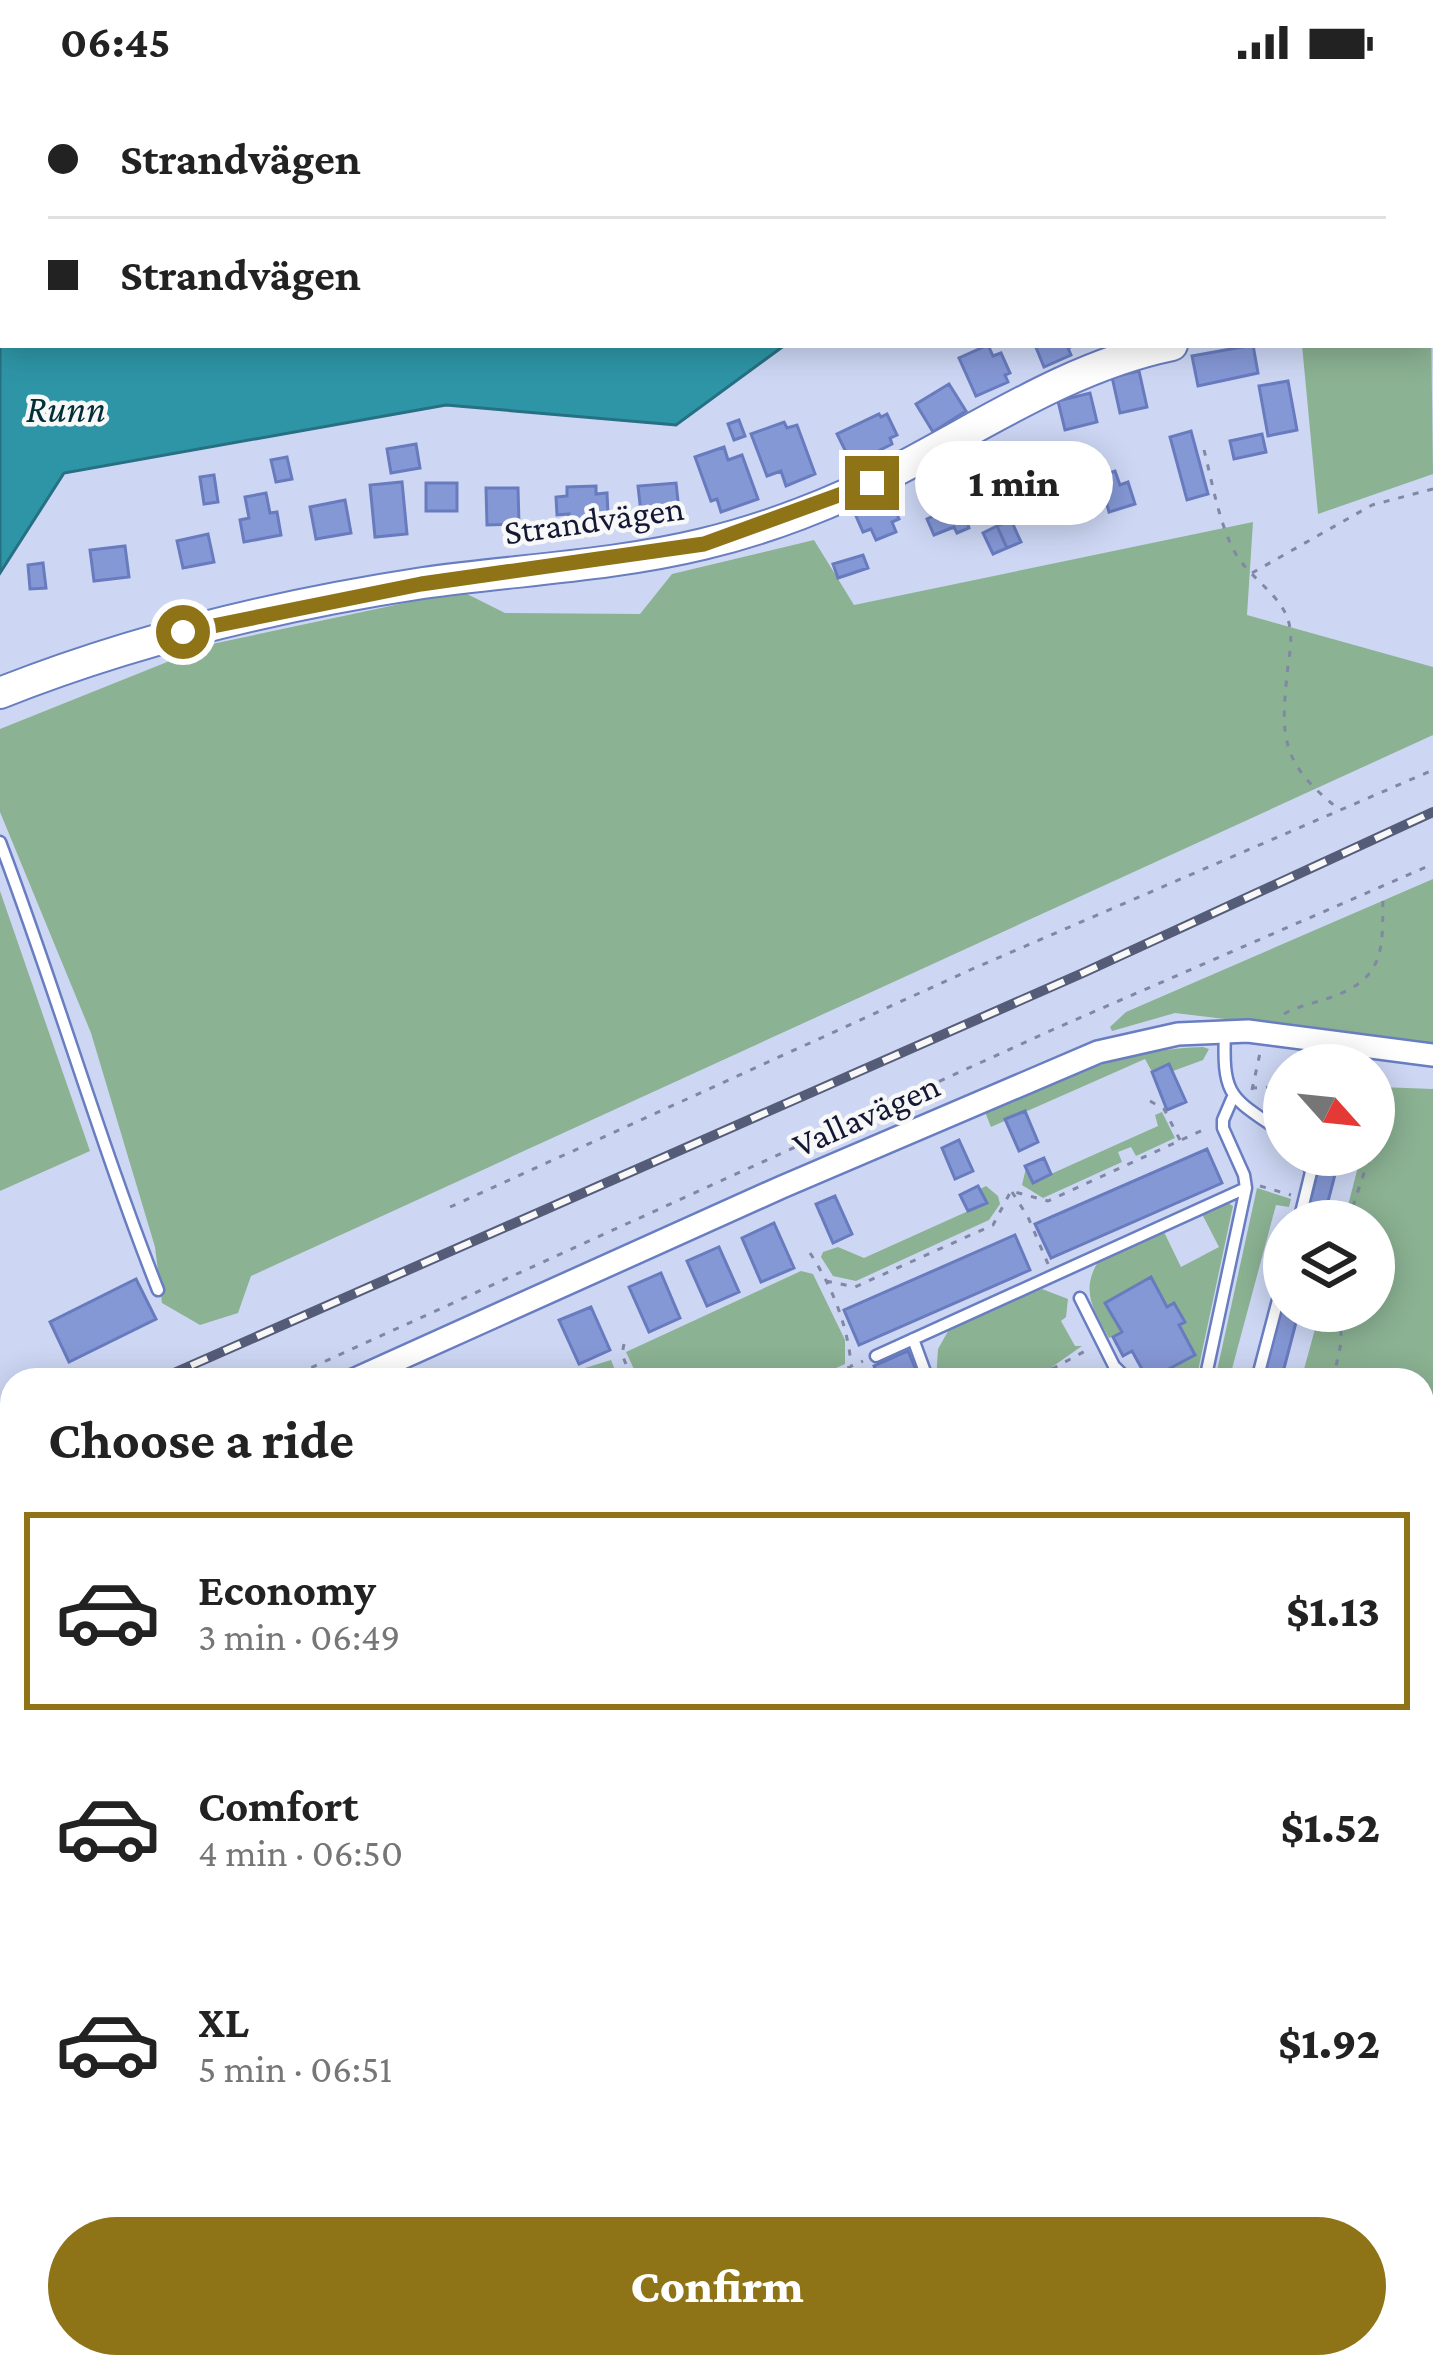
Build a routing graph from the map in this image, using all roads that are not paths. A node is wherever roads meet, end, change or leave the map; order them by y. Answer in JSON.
{"nodes":[{"id":1,"x":1161,"y":348,"type":"edge"},
{"id":2,"x":0,"y":693,"type":"edge"},
{"id":3,"x":0,"y":842,"type":"edge"},
{"id":4,"x":1225,"y":1032,"type":"junction"},
{"id":5,"x":1433,"y":1055,"type":"edge"},
{"id":6,"x":1232,"y":1099,"type":"junction"},
{"id":7,"x":1263,"y":1120,"type":"edge"},
{"id":8,"x":1251,"y":1186,"type":"junction"},
{"id":9,"x":158,"y":1290,"type":"dead end"},
{"id":10,"x":1080,"y":1298,"type":"dead end"},
{"id":11,"x":1270,"y":1332,"type":"edge"},
{"id":12,"x":913,"y":1339,"type":"junction"},
{"id":13,"x":870,"y":1358,"type":"road end"},
{"id":14,"x":380,"y":1368,"type":"edge"},
{"id":15,"x":924,"y":1368,"type":"edge"},
{"id":16,"x":1116,"y":1368,"type":"edge"},
{"id":17,"x":1208,"y":1368,"type":"edge"},
{"id":18,"x":1260,"y":1368,"type":"edge"}],
"edges":[{"from":1,"to":2,"type":"street","name":"Strandvägen"},
{"from":3,"to":9,"type":"lane"},
{"from":4,"to":5,"type":"street","name":"Vallavägen"},
{"from":4,"to":6,"type":"lane"},
{"from":4,"to":14,"type":"street","name":"Vallavägen"},
{"from":6,"to":7,"type":"lane"},
{"from":6,"to":8,"type":"lane"},
{"from":8,"to":12,"type":"lane"},
{"from":8,"to":17,"type":"lane"},
{"from":10,"to":16,"type":"lane"},
{"from":11,"to":18,"type":"lane"},
{"from":12,"to":13,"type":"lane"},
{"from":12,"to":15,"type":"lane"}]}
